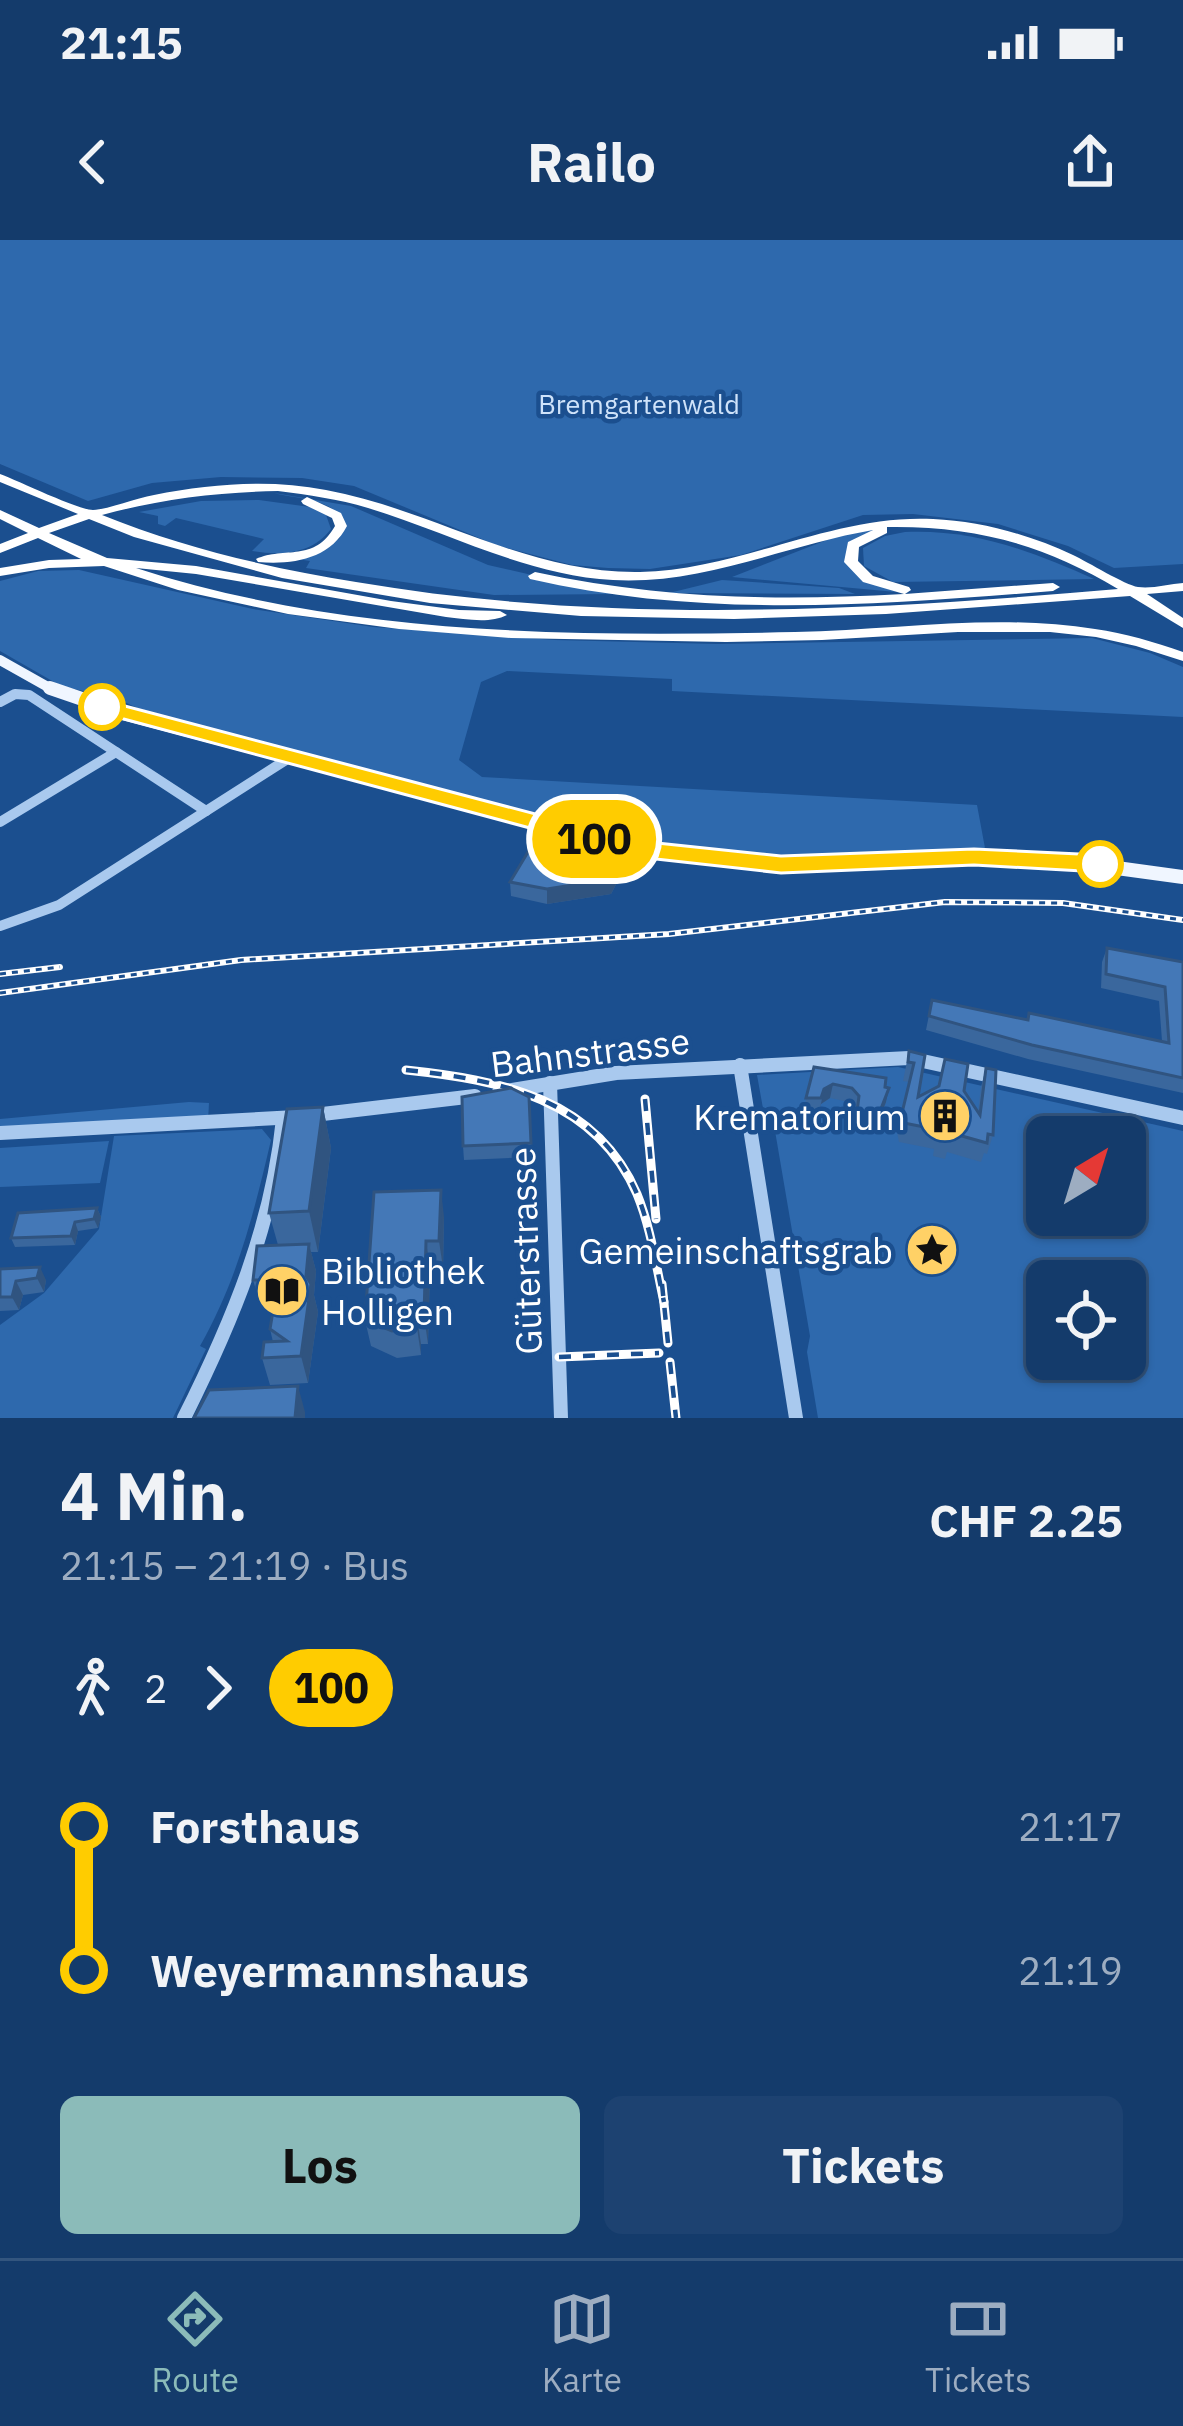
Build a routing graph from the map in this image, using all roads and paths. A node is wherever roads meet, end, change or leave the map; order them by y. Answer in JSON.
{"nodes":[{"id":1,"x":0,"y":478,"type":"edge"},
{"id":2,"x":0,"y":490,"type":"edge"},
{"id":3,"x":328,"y":496,"type":"junction"},
{"id":4,"x":118,"y":509,"type":"junction"},
{"id":5,"x":0,"y":514,"type":"edge"},
{"id":6,"x":838,"y":532,"type":"junction"},
{"id":7,"x":151,"y":537,"type":"junction"},
{"id":8,"x":0,"y":553,"type":"edge"},
{"id":9,"x":0,"y":572,"type":"edge"},
{"id":10,"x":1095,"y":572,"type":"junction"},
{"id":11,"x":217,"y":575,"type":"junction"},
{"id":12,"x":1183,"y":578,"type":"edge"},
{"id":13,"x":1183,"y":587,"type":"edge"},
{"id":14,"x":405,"y":592,"type":"junction"},
{"id":15,"x":989,"y":592,"type":"junction"},
{"id":16,"x":1183,"y":597,"type":"edge"},
{"id":17,"x":1162,"y":613,"type":"junction"},
{"id":18,"x":500,"y":615,"type":"junction"},
{"id":19,"x":1183,"y":624,"type":"edge"},
{"id":20,"x":531,"y":632,"type":"junction"},
{"id":21,"x":1183,"y":634,"type":"edge"},
{"id":22,"x":1183,"y":657,"type":"edge"},
{"id":23,"x":0,"y":660,"type":"edge"},
{"id":24,"x":0,"y":702,"type":"edge"},
{"id":25,"x":116,"y":752,"type":"junction"},
{"id":26,"x":289,"y":758,"type":"junction"},
{"id":27,"x":206,"y":811,"type":"junction"},
{"id":28,"x":0,"y":822,"type":"edge"},
{"id":29,"x":1183,"y":877,"type":"edge"},
{"id":30,"x":0,"y":926,"type":"edge"},
{"id":31,"x":740,"y":1065,"type":"junction"},
{"id":32,"x":550,"y":1083,"type":"junction"},
{"id":33,"x":1183,"y":1118,"type":"edge"},
{"id":34,"x":283,"y":1119,"type":"junction"},
{"id":35,"x":0,"y":1133,"type":"edge"},
{"id":36,"x":184,"y":1418,"type":"edge"},
{"id":37,"x":561,"y":1418,"type":"edge"},
{"id":38,"x":796,"y":1418,"type":"edge"}],
"edges":[{"from":1,"to":7,"type":"highway"},
{"from":2,"to":18,"type":"highway"},
{"from":3,"to":4,"type":"highway"},
{"from":3,"to":6,"type":"highway"},
{"from":3,"to":15,"type":"highway"},
{"from":4,"to":7,"type":"highway"},
{"from":4,"to":8,"type":"highway"},
{"from":5,"to":20,"type":"highway"},
{"from":6,"to":10,"type":"highway"},
{"from":6,"to":14,"type":"highway"},
{"from":7,"to":14,"type":"highway"},
{"from":9,"to":11,"type":"highway"},
{"from":10,"to":15,"type":"highway"},
{"from":10,"to":17,"type":"highway"},
{"from":11,"to":18,"type":"highway"},
{"from":11,"to":20,"type":"highway"},
{"from":12,"to":15,"type":"highway"},
{"from":13,"to":14,"type":"highway"},
{"from":16,"to":18,"type":"highway"},
{"from":17,"to":19,"type":"highway"},
{"from":17,"to":21,"type":"highway"},
{"from":20,"to":22,"type":"highway"},
{"from":23,"to":26,"type":"main road"},
{"from":24,"to":25,"type":"street"},
{"from":25,"to":27,"type":"street"},
{"from":25,"to":28,"type":"street"},
{"from":26,"to":27,"type":"street"},
{"from":26,"to":29,"type":"main road"},
{"from":27,"to":30,"type":"street"},
{"from":31,"to":32,"type":"street","name":"Bahnstrasse"},
{"from":31,"to":33,"type":"street","name":"Bahnstrasse"},
{"from":31,"to":38,"type":"street"},
{"from":32,"to":34,"type":"street","name":"Bahnstrasse"},
{"from":32,"to":37,"type":"street","name":"Güterstrasse"},
{"from":34,"to":35,"type":"street","name":"Bahnstrasse"},
{"from":34,"to":36,"type":"street"}]}
